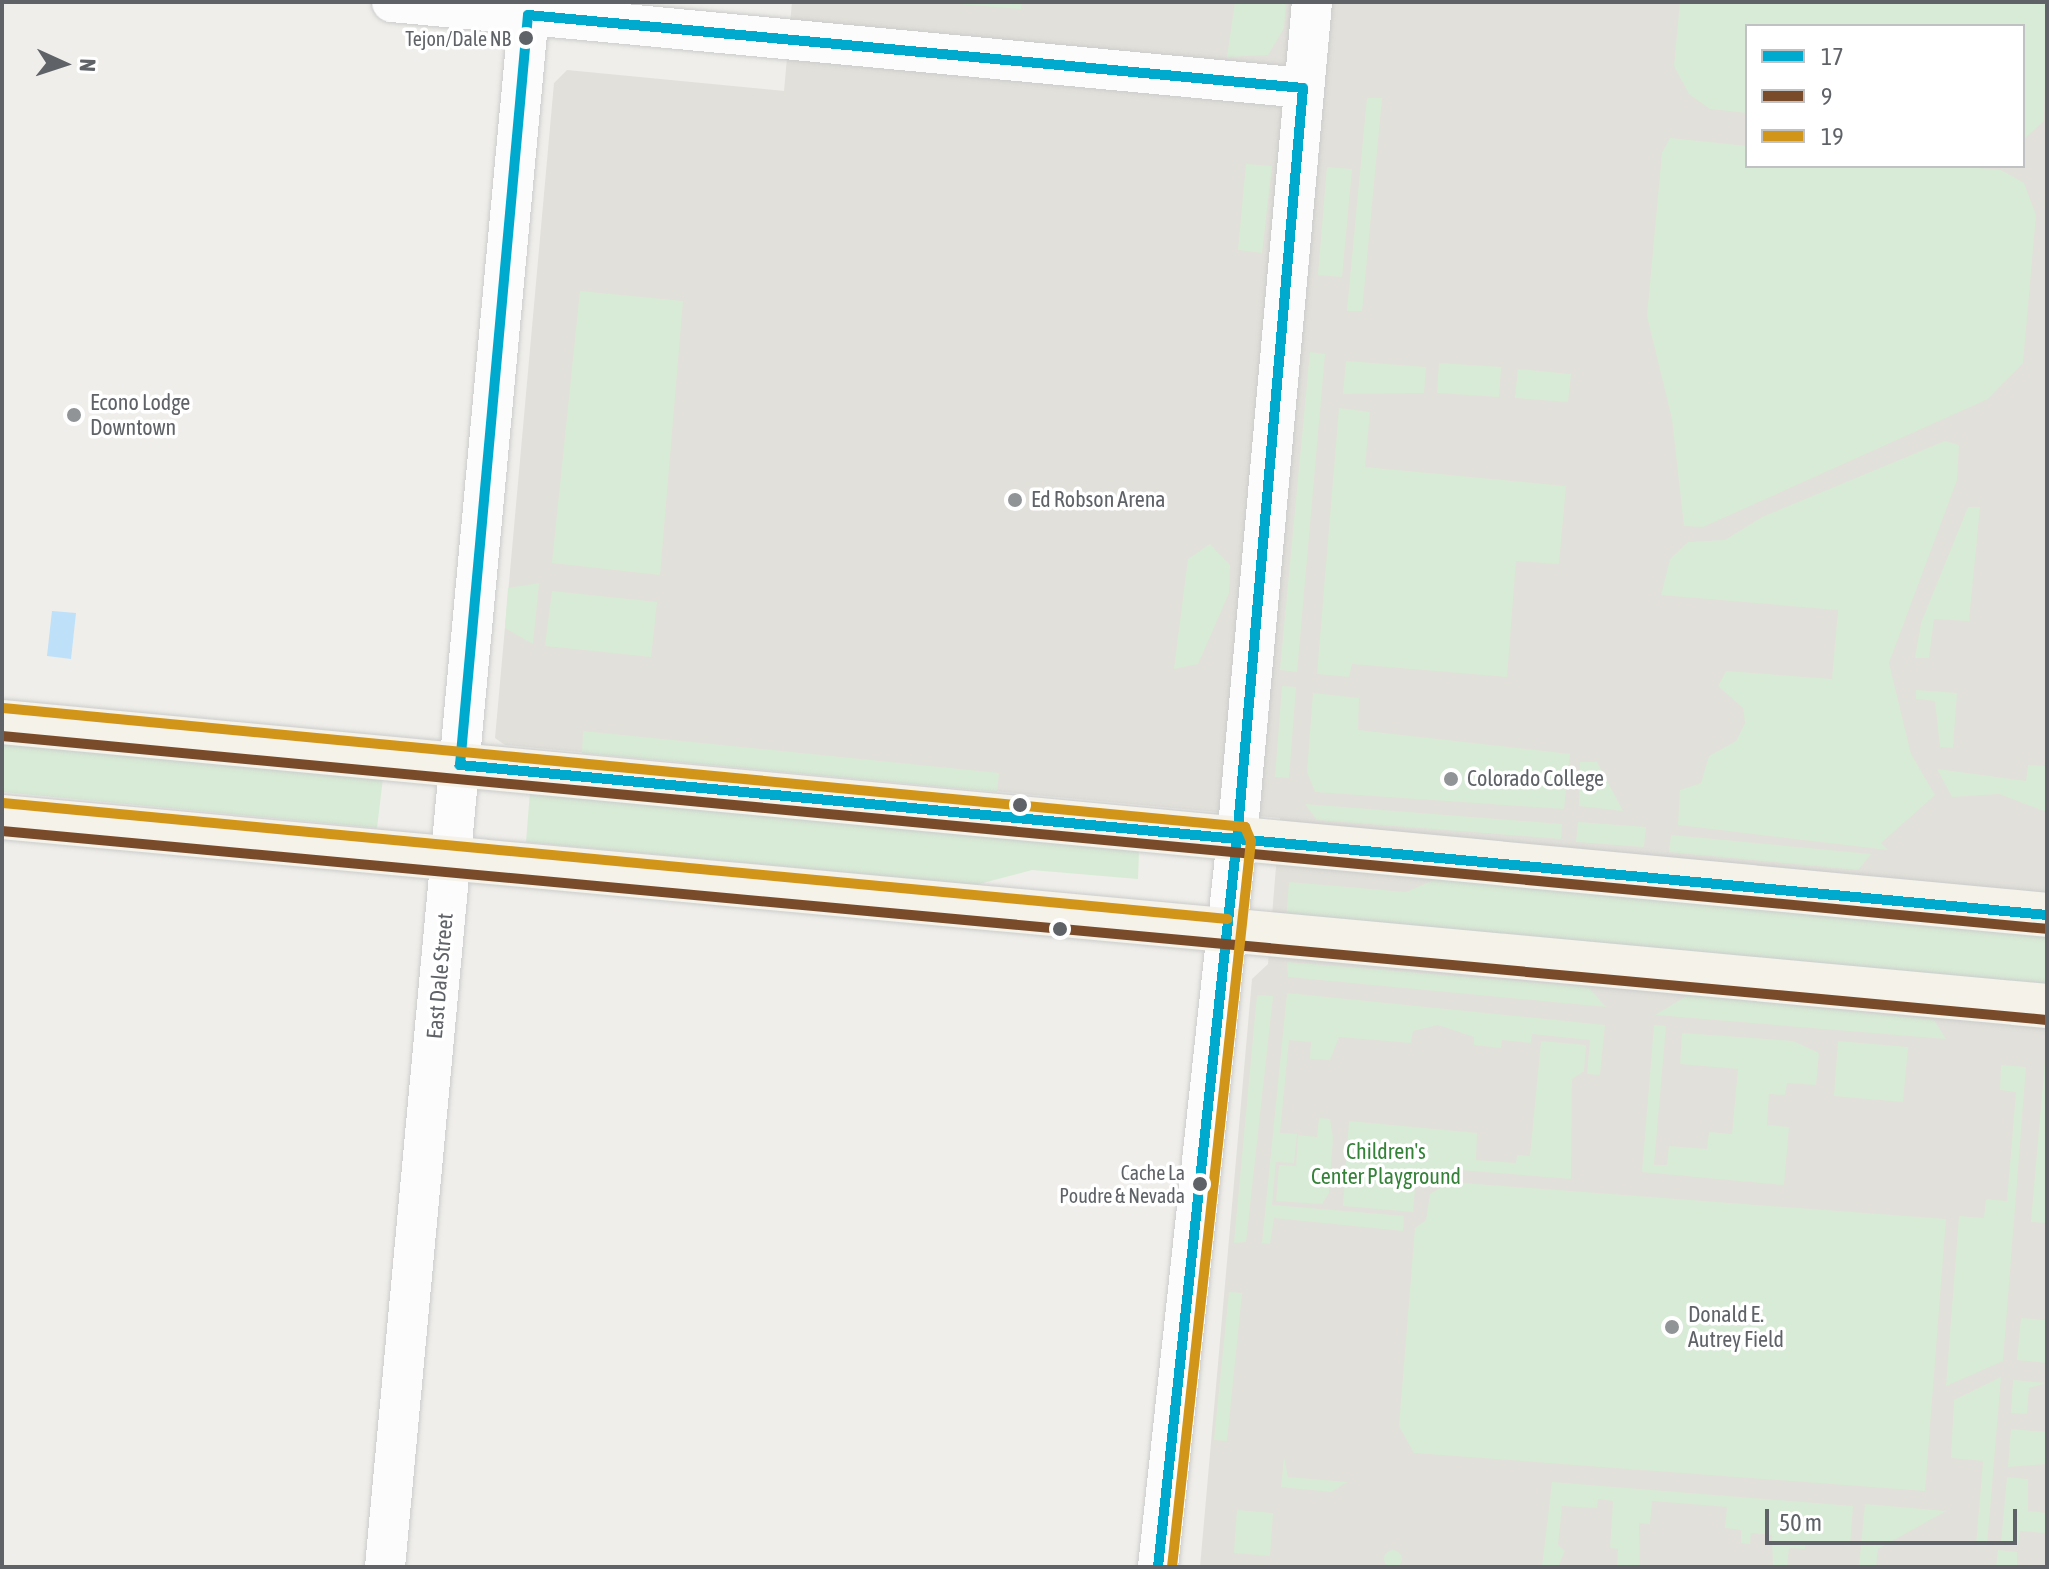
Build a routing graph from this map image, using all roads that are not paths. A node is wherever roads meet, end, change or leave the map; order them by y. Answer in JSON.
{"nodes":[{"id":1,"x":392,"y":2,"type":"edge"},
{"id":2,"x":1312,"y":2,"type":"edge"},
{"id":3,"x":529,"y":9,"type":"edge"},
{"id":4,"x":1303,"y":88,"type":"junction"},
{"id":5,"x":2,"y":722,"type":"edge"},
{"id":6,"x":460,"y":765,"type":"junction"},
{"id":7,"x":2,"y":817,"type":"edge"},
{"id":8,"x":1237,"y":839,"type":"junction"},
{"id":9,"x":450,"y":861,"type":"junction"},
{"id":10,"x":2047,"y":915,"type":"edge"},
{"id":11,"x":1227,"y":933,"type":"junction"},
{"id":12,"x":2047,"y":1006,"type":"edge"},
{"id":13,"x":385,"y":1567,"type":"edge"},
{"id":14,"x":1158,"y":1567,"type":"edge"}],
"edges":[{"from":1,"to":3,"type":"street"},
{"from":2,"to":4,"type":"street"},
{"from":3,"to":4,"type":"street"},
{"from":3,"to":6,"type":"street","name":"East Dale Street"},
{"from":4,"to":8,"type":"street"},
{"from":5,"to":6,"type":"main road"},
{"from":6,"to":8,"type":"main road"},
{"from":6,"to":9,"type":"street","name":"East Dale Street"},
{"from":7,"to":9,"type":"main road"},
{"from":8,"to":10,"type":"main road"},
{"from":8,"to":11,"type":"street"},
{"from":9,"to":11,"type":"main road"},
{"from":9,"to":13,"type":"street","name":"East Dale Street"},
{"from":11,"to":12,"type":"main road"},
{"from":11,"to":14,"type":"street"}]}
